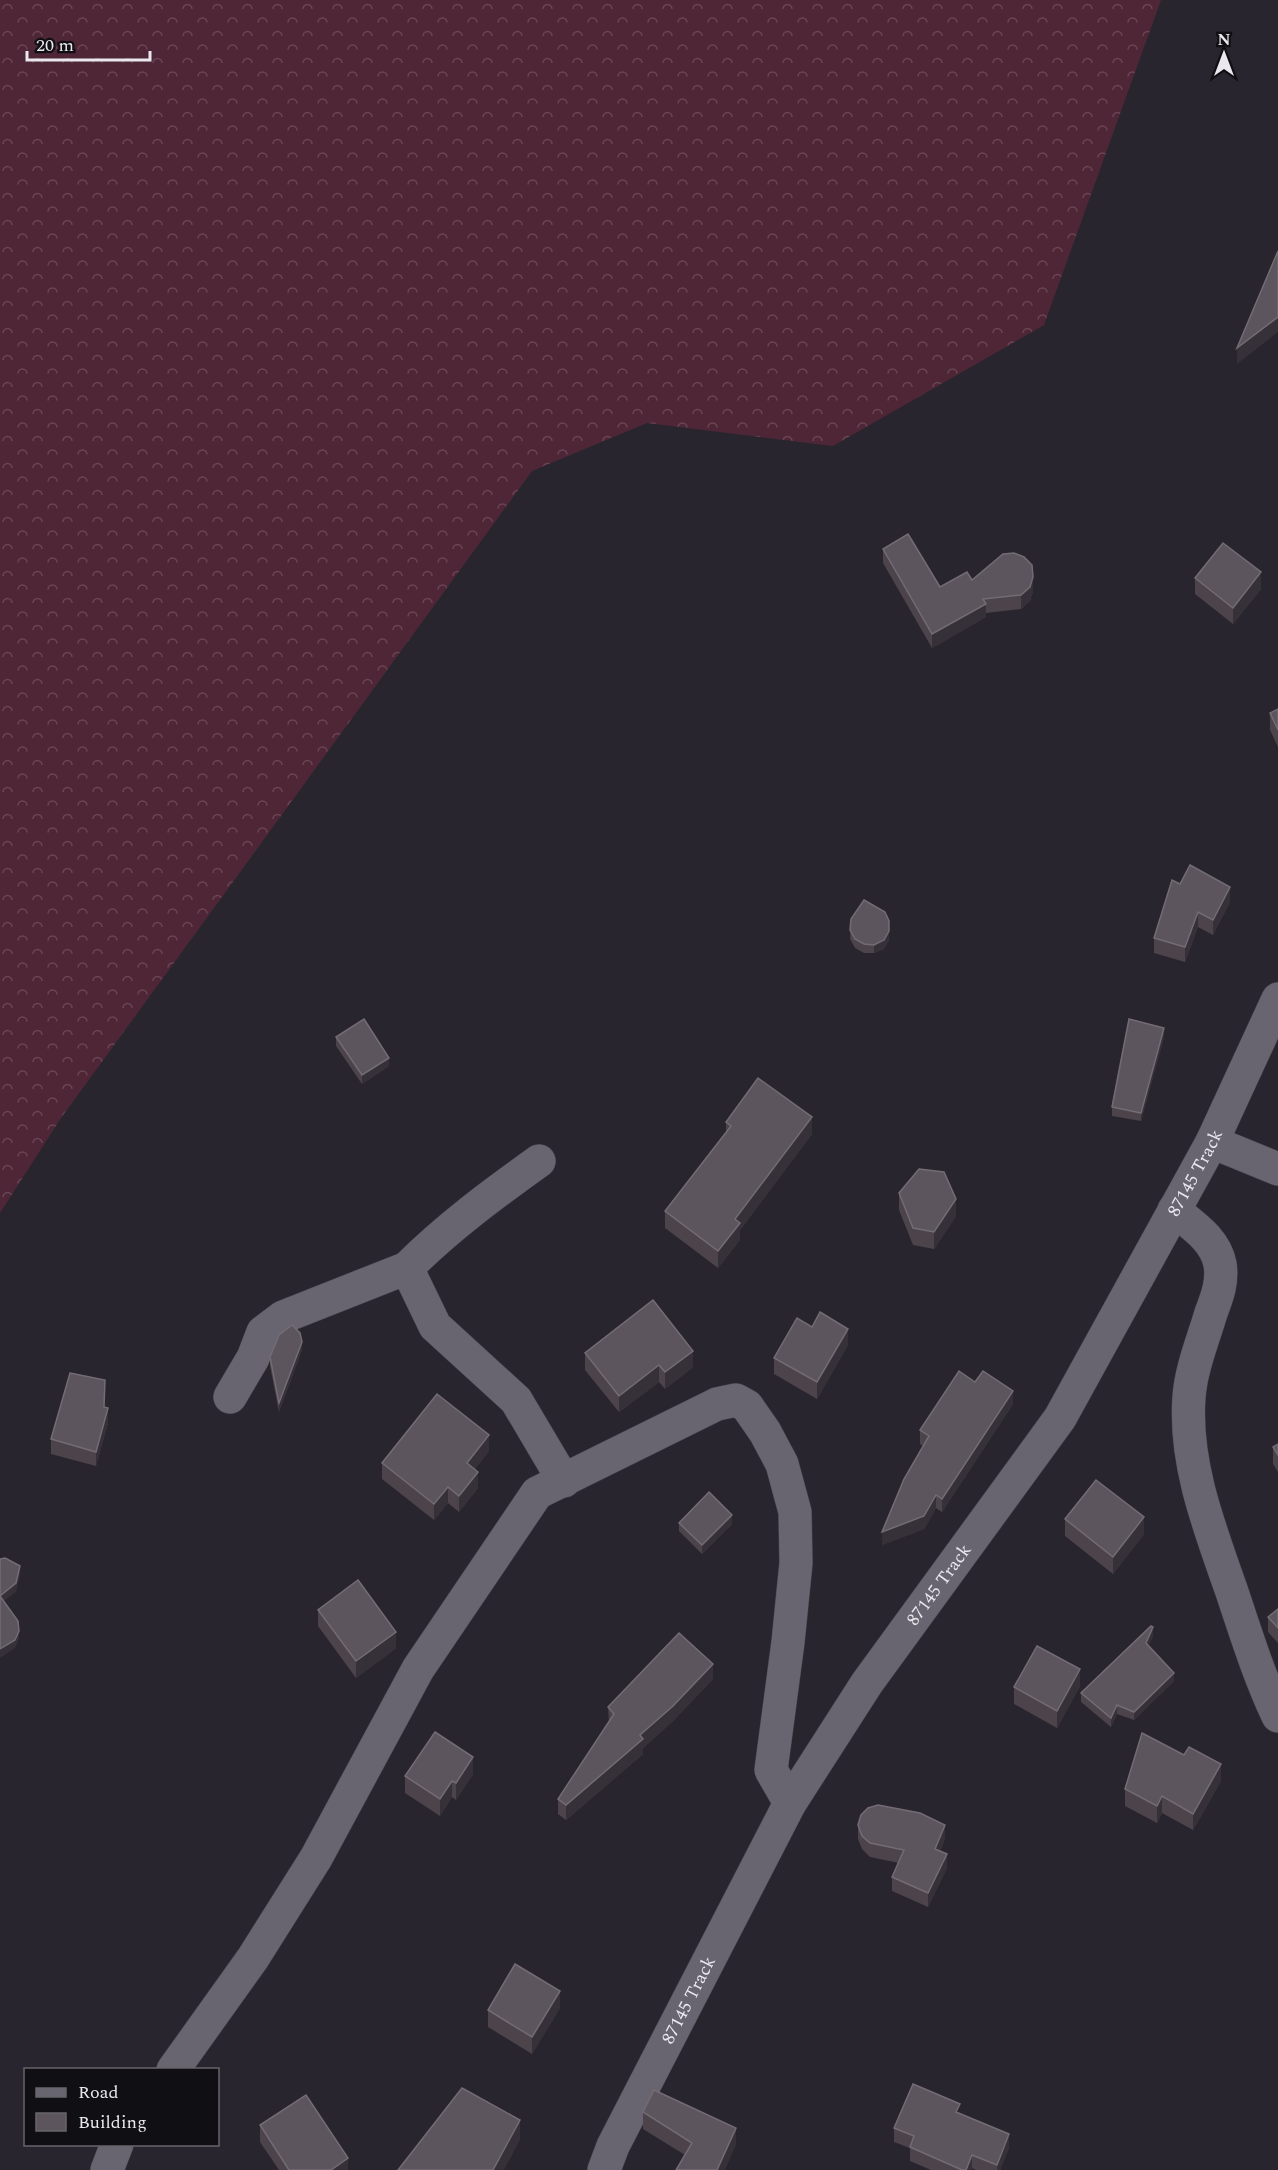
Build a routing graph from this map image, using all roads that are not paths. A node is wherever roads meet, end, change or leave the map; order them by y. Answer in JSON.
{"nodes":[{"id":1,"x":1278,"y":999,"type":"edge"},
{"id":2,"x":1212,"y":1142,"type":"junction"},
{"id":3,"x":539,"y":1161,"type":"dead end"},
{"id":4,"x":1278,"y":1168,"type":"edge"},
{"id":5,"x":1174,"y":1210,"type":"junction"},
{"id":6,"x":407,"y":1268,"type":"junction"},
{"id":7,"x":230,"y":1397,"type":"dead end"},
{"id":8,"x":564,"y":1481,"type":"junction"},
{"id":9,"x":1278,"y":1716,"type":"edge"},
{"id":10,"x":790,"y":1803,"type":"junction"},
{"id":11,"x":174,"y":2068,"type":"edge"},
{"id":12,"x":117,"y":2146,"type":"edge"},
{"id":13,"x":107,"y":2170,"type":"edge"},
{"id":14,"x":604,"y":2170,"type":"edge"}],
"edges":[{"from":1,"to":2,"type":"street","name":"87145 Track"},
{"from":2,"to":4,"type":"street"},
{"from":2,"to":5,"type":"street","name":"87145 Track"},
{"from":3,"to":6,"type":"street"},
{"from":5,"to":9,"type":"street"},
{"from":5,"to":10,"type":"street","name":"87145 Track"},
{"from":6,"to":7,"type":"street"},
{"from":6,"to":8,"type":"street"},
{"from":8,"to":10,"type":"street"},
{"from":8,"to":11,"type":"street"},
{"from":10,"to":14,"type":"street","name":"87145 Track"},
{"from":12,"to":13,"type":"street"}]}
